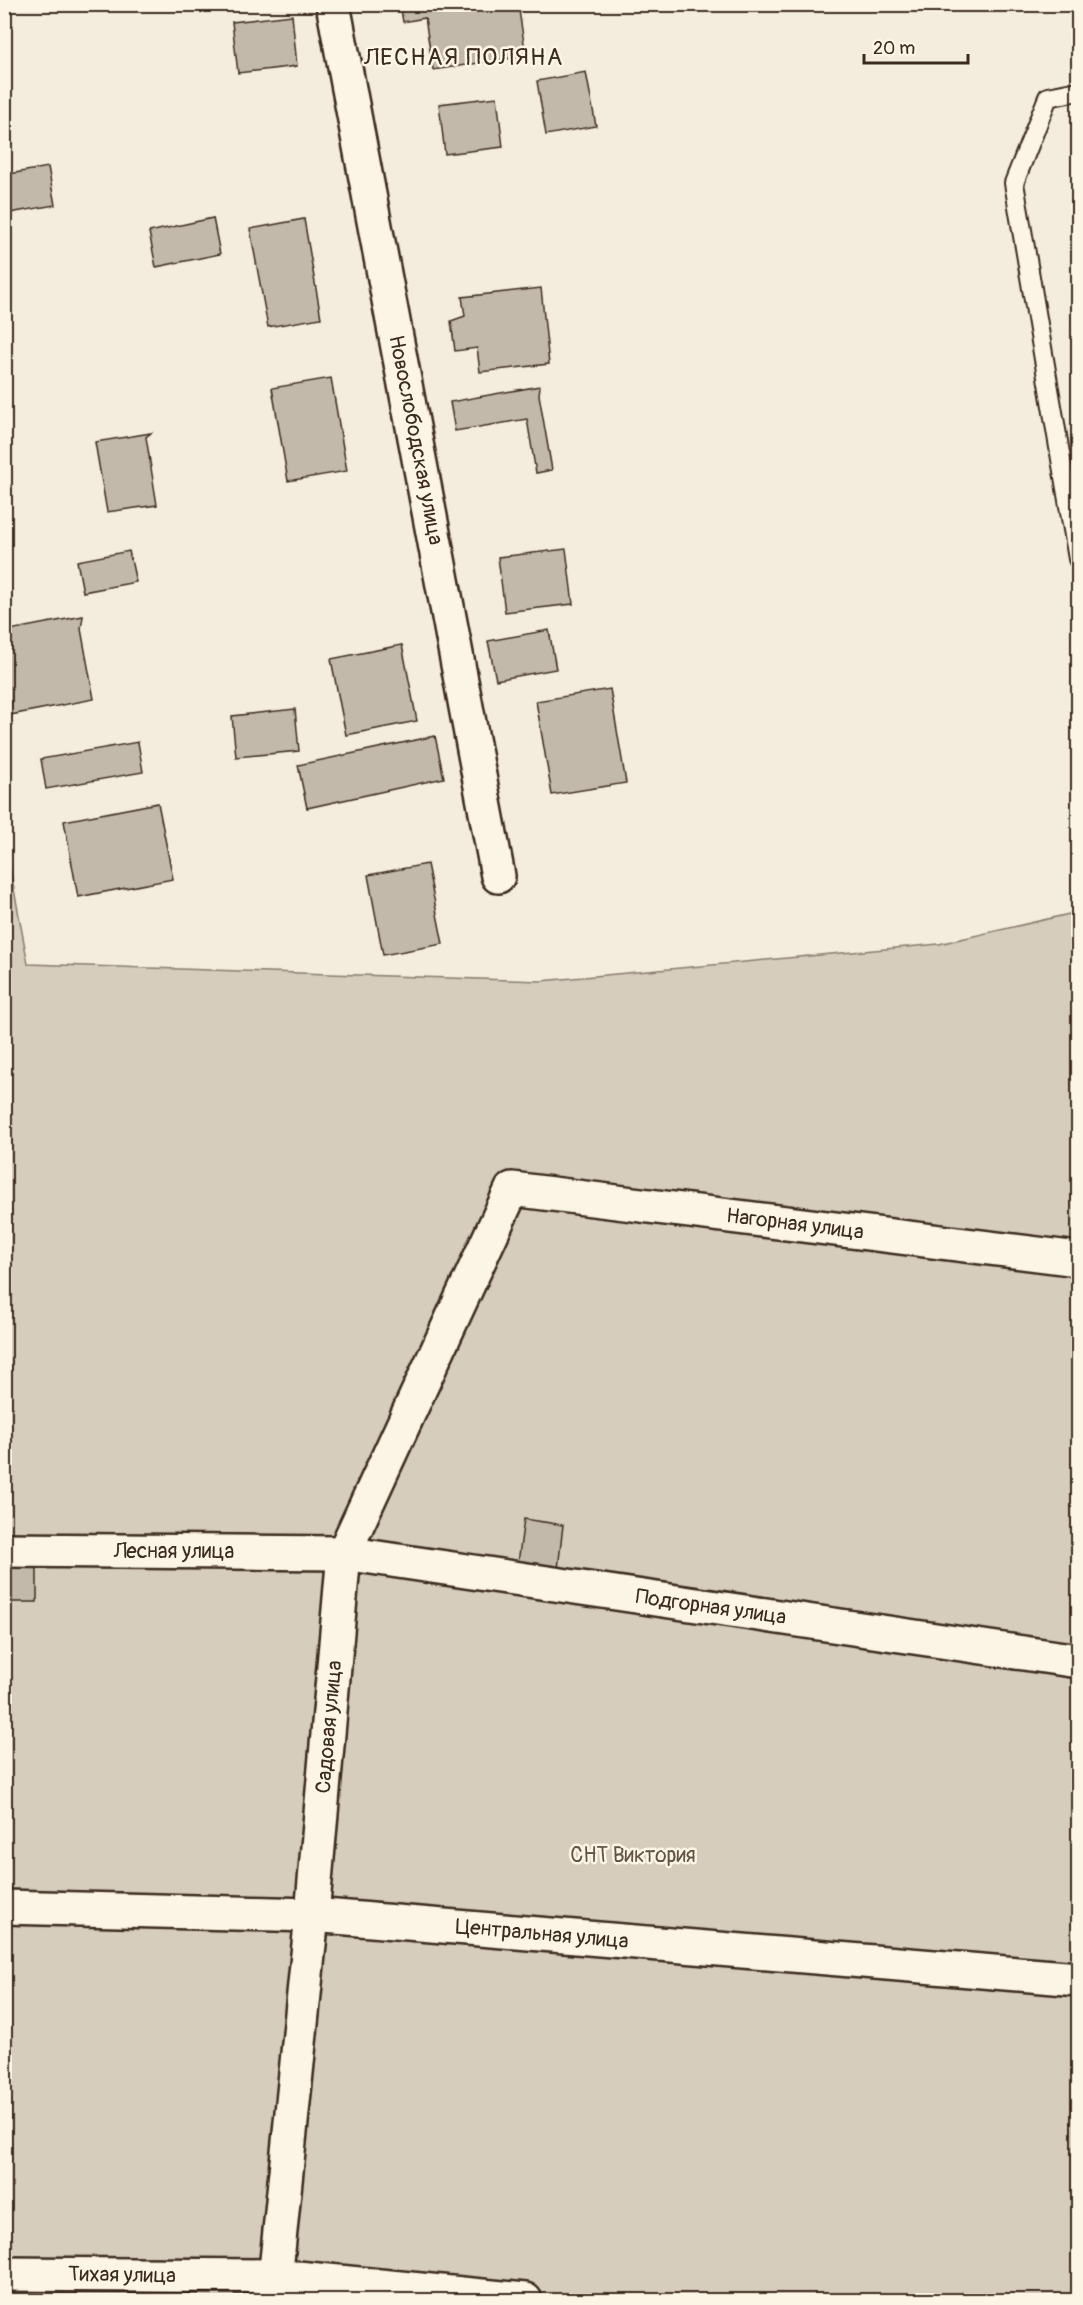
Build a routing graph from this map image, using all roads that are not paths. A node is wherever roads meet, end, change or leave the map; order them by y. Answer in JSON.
{"nodes":[{"id":1,"x":333,"y":4,"type":"edge"},
{"id":2,"x":1078,"y":91,"type":"edge"},
{"id":3,"x":1078,"y":559,"type":"edge"},
{"id":4,"x":498,"y":876,"type":"dead end"},
{"id":5,"x":512,"y":1189,"type":"joint"},
{"id":6,"x":1078,"y":1259,"type":"edge"},
{"id":7,"x":4,"y":1550,"type":"edge"},
{"id":8,"x":344,"y":1553,"type":"junction"},
{"id":9,"x":1078,"y":1661,"type":"edge"},
{"id":10,"x":4,"y":1907,"type":"edge"},
{"id":11,"x":312,"y":1915,"type":"junction"},
{"id":12,"x":1078,"y":1979,"type":"edge"},
{"id":13,"x":4,"y":2274,"type":"edge"},
{"id":14,"x":275,"y":2288,"type":"edge"},
{"id":15,"x":525,"y":2301,"type":"edge"}],
"edges":[{"from":1,"to":4,"type":"street","name":"Новослободская улица"},
{"from":2,"to":3,"type":"lane"},
{"from":5,"to":6,"type":"street","name":"Нагорная улица"},
{"from":5,"to":8,"type":"street","name":"Садовая улица"},
{"from":7,"to":8,"type":"street","name":"Лесная улица"},
{"from":8,"to":9,"type":"street","name":"Подгорная улица"},
{"from":8,"to":11,"type":"street","name":"Садовая улица"},
{"from":10,"to":11,"type":"street","name":"Центральная улица"},
{"from":11,"to":12,"type":"street","name":"Центральная улица"},
{"from":11,"to":14,"type":"street","name":"Садовая улица"},
{"from":13,"to":14,"type":"street","name":"Тихая улица"},
{"from":14,"to":15,"type":"street","name":"Тихая улица"}]}
